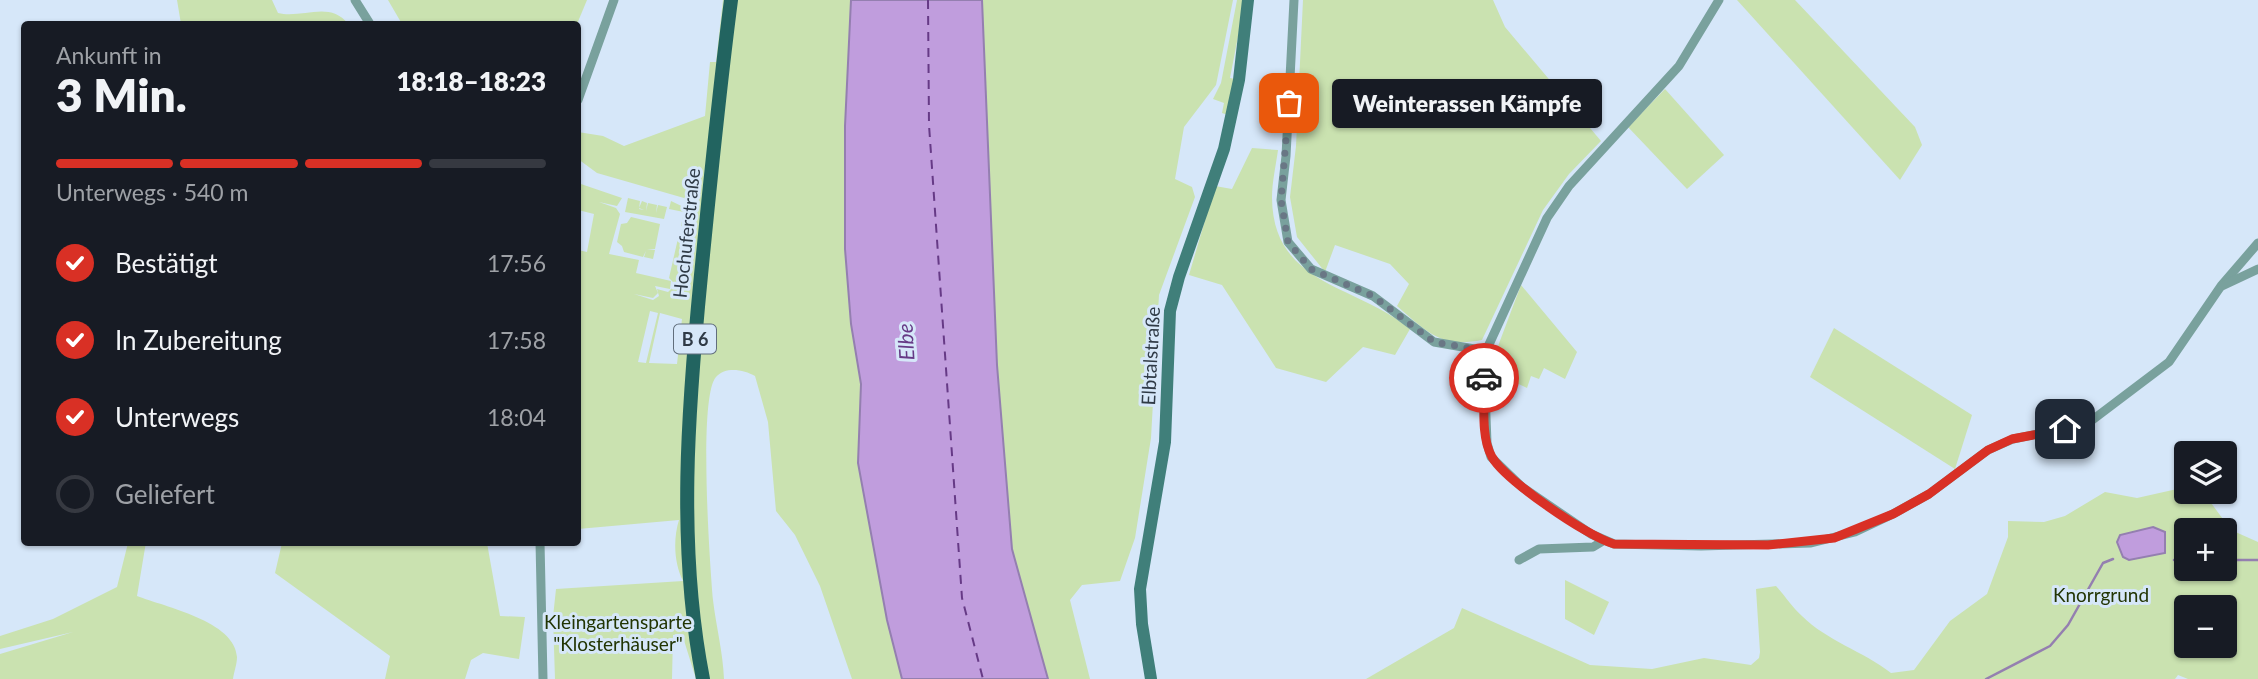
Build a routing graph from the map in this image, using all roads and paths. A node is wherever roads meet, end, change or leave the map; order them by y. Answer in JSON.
{"nodes":[{"id":1,"x":355,"y":0,"type":"edge"},
{"id":2,"x":614,"y":0,"type":"edge"},
{"id":3,"x":731,"y":0,"type":"edge"},
{"id":4,"x":1248,"y":0,"type":"edge"},
{"id":5,"x":1294,"y":0,"type":"edge"},
{"id":6,"x":1719,"y":0,"type":"edge"},
{"id":7,"x":368,"y":21,"type":"edge"},
{"id":8,"x":581,"y":92,"type":"edge"},
{"id":9,"x":2258,"y":243,"type":"edge"},
{"id":10,"x":2258,"y":270,"type":"edge"},
{"id":11,"x":2221,"y":286,"type":"junction"},
{"id":12,"x":1486,"y":351,"type":"junction"},
{"id":13,"x":1604,"y":541,"type":"junction"},
{"id":14,"x":540,"y":546,"type":"edge"},
{"id":15,"x":1519,"y":560,"type":"dead end"},
{"id":16,"x":543,"y":679,"type":"edge"},
{"id":17,"x":703,"y":679,"type":"edge"},
{"id":18,"x":1152,"y":679,"type":"edge"}],
"edges":[{"from":1,"to":7,"type":"street"},
{"from":2,"to":8,"type":"street"},
{"from":3,"to":17,"type":"main road","name":"Hochuferstraße","number":"B 6"},
{"from":4,"to":18,"type":"street","name":"Elbtalstraße"},
{"from":5,"to":12,"type":"street"},
{"from":6,"to":12,"type":"street"},
{"from":9,"to":11,"type":"street"},
{"from":10,"to":11,"type":"street"},
{"from":11,"to":13,"type":"street"},
{"from":12,"to":13,"type":"street"},
{"from":13,"to":15,"type":"street"},
{"from":14,"to":16,"type":"street"}]}
